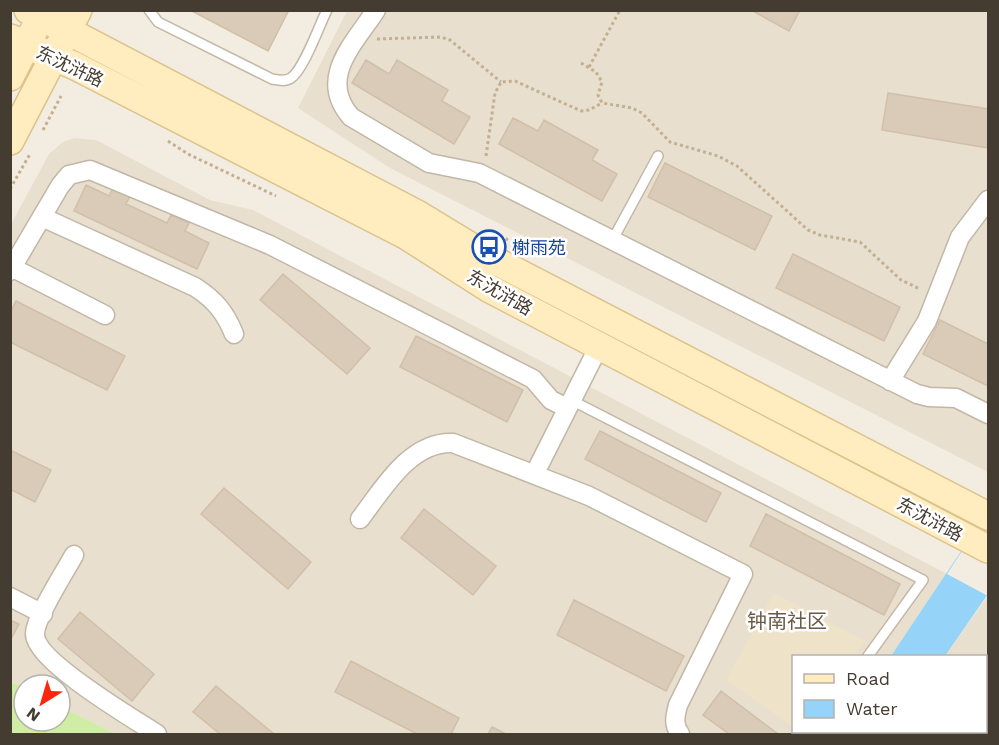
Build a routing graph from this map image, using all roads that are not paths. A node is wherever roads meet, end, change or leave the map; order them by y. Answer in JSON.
{"nodes":[{"id":1,"x":149,"y":10,"type":"edge"},
{"id":2,"x":327,"y":10,"type":"edge"},
{"id":3,"x":376,"y":10,"type":"edge"},
{"id":4,"x":38,"y":13,"type":"edge"},
{"id":5,"x":72,"y":21,"type":"edge"},
{"id":6,"x":19,"y":42,"type":"edge"},
{"id":7,"x":55,"y":56,"type":"junction"},
{"id":8,"x":10,"y":77,"type":"edge"},
{"id":9,"x":10,"y":141,"type":"edge"},
{"id":10,"x":658,"y":156,"type":"dead end"},
{"id":11,"x":988,"y":200,"type":"edge"},
{"id":12,"x":42,"y":217,"type":"junction"},
{"id":13,"x":612,"y":241,"type":"junction"},
{"id":14,"x":12,"y":269,"type":"edge"},
{"id":15,"x":105,"y":315,"type":"dead end"},
{"id":16,"x":234,"y":334,"type":"dead end"},
{"id":17,"x":599,"y":346,"type":"junction"},
{"id":18,"x":890,"y":381,"type":"junction"},
{"id":19,"x":569,"y":404,"type":"junction"},
{"id":20,"x":988,"y":414,"type":"edge"},
{"id":21,"x":535,"y":473,"type":"junction"},
{"id":22,"x":987,"y":515,"type":"edge"},
{"id":23,"x":360,"y":519,"type":"dead end"},
{"id":24,"x":979,"y":544,"type":"edge"},
{"id":25,"x":74,"y":555,"type":"dead end"},
{"id":26,"x":10,"y":597,"type":"edge"},
{"id":27,"x":43,"y":614,"type":"junction"},
{"id":28,"x":869,"y":655,"type":"edge"},
{"id":29,"x":157,"y":735,"type":"edge"},
{"id":30,"x":680,"y":735,"type":"edge"}],
"edges":[{"from":1,"to":2,"type":"lane"},
{"from":3,"to":13,"type":"street"},
{"from":4,"to":5,"type":"main road","name":"东沈浒路"},
{"from":4,"to":6,"type":"main road"},
{"from":5,"to":7,"type":"main road"},
{"from":5,"to":22,"type":"main road","name":"东沈浒路"},
{"from":6,"to":7,"type":"main road","name":"东沈浒路"},
{"from":6,"to":8,"type":"main road"},
{"from":7,"to":9,"type":"main road"},
{"from":7,"to":17,"type":"main road","name":"东沈浒路"},
{"from":10,"to":13,"type":"lane"},
{"from":11,"to":18,"type":"street"},
{"from":12,"to":14,"type":"street"},
{"from":12,"to":16,"type":"street"},
{"from":12,"to":19,"type":"street"},
{"from":13,"to":18,"type":"street"},
{"from":14,"to":15,"type":"street"},
{"from":17,"to":19,"type":"street"},
{"from":17,"to":24,"type":"main road","name":"东沈浒路"},
{"from":18,"to":20,"type":"street"},
{"from":19,"to":21,"type":"street"},
{"from":19,"to":28,"type":"lane"},
{"from":21,"to":23,"type":"street"},
{"from":21,"to":30,"type":"street"},
{"from":25,"to":27,"type":"street"},
{"from":26,"to":27,"type":"street"},
{"from":27,"to":29,"type":"street"}]}
